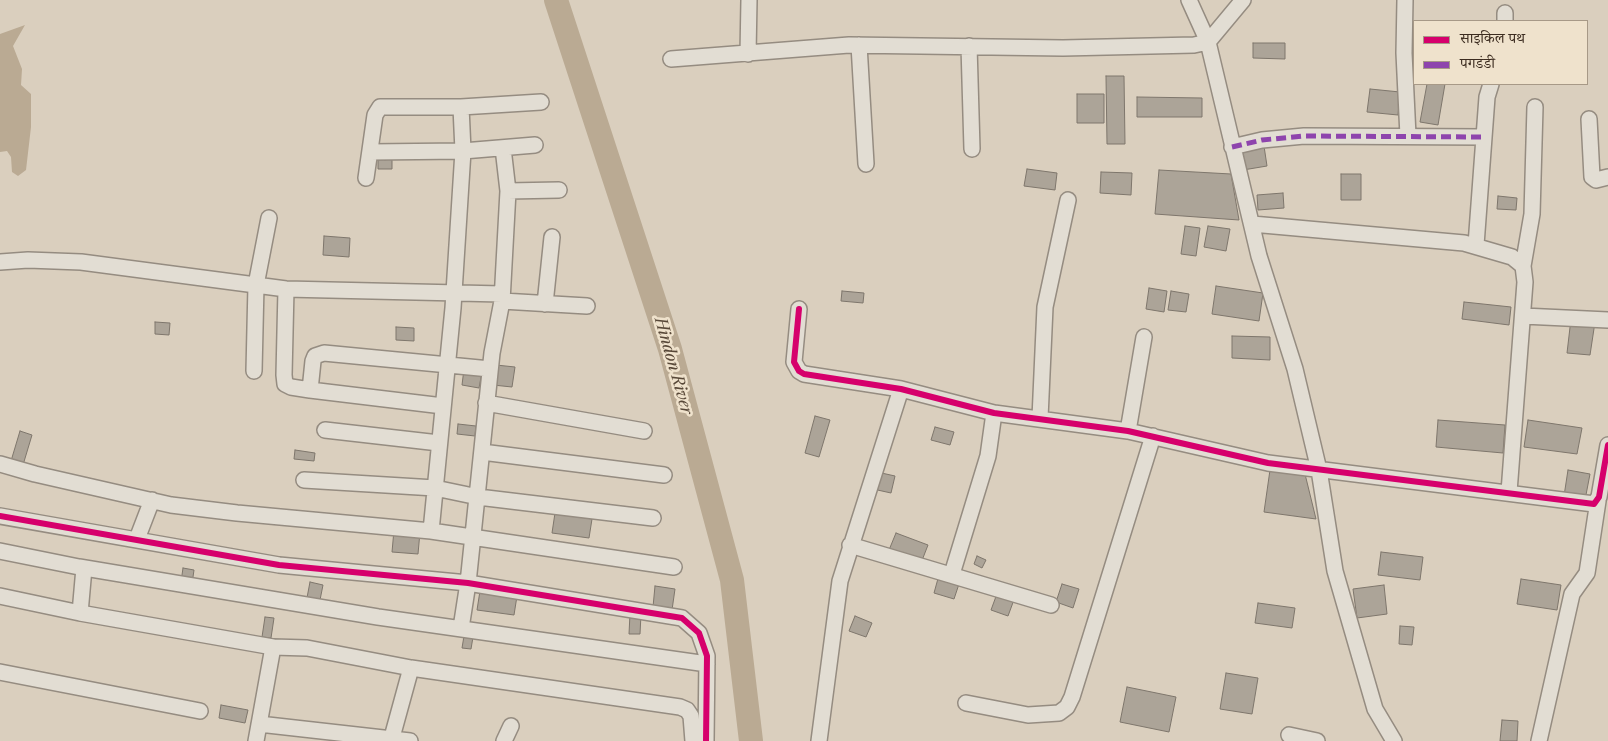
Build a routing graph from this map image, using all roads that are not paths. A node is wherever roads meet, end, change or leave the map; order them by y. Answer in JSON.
{"nodes":[{"id":1,"x":749,"y":0,"type":"edge"},
{"id":2,"x":1190,"y":0,"type":"edge"},
{"id":3,"x":1243,"y":0,"type":"edge"},
{"id":4,"x":1405,"y":0,"type":"edge"},
{"id":5,"x":1208,"y":42,"type":"junction"},
{"id":6,"x":859,"y":45,"type":"junction"},
{"id":7,"x":969,"y":46,"type":"junction"},
{"id":8,"x":748,"y":54,"type":"junction"},
{"id":9,"x":671,"y":59,"type":"dead end"},
{"id":10,"x":1491,"y":85,"type":"edge"},
{"id":11,"x":541,"y":102,"type":"dead end"},
{"id":12,"x":461,"y":107,"type":"junction"},
{"id":13,"x":1535,"y":107,"type":"dead end"},
{"id":14,"x":1589,"y":119,"type":"dead end"},
{"id":15,"x":1408,"y":136,"type":"junction"},
{"id":16,"x":1484,"y":137,"type":"junction"},
{"id":17,"x":535,"y":145,"type":"dead end"},
{"id":18,"x":1232,"y":147,"type":"junction"},
{"id":19,"x":503,"y":148,"type":"junction"},
{"id":20,"x":972,"y":149,"type":"dead end"},
{"id":21,"x":370,"y":152,"type":"junction"},
{"id":22,"x":463,"y":152,"type":"junction"},
{"id":23,"x":866,"y":164,"type":"dead end"},
{"id":24,"x":1608,"y":177,"type":"edge"},
{"id":25,"x":366,"y":178,"type":"dead end"},
{"id":26,"x":559,"y":190,"type":"dead end"},
{"id":27,"x":508,"y":191,"type":"junction"},
{"id":28,"x":1068,"y":200,"type":"dead end"},
{"id":29,"x":269,"y":218,"type":"dead end"},
{"id":30,"x":1252,"y":224,"type":"junction"},
{"id":31,"x":552,"y":237,"type":"dead end"},
{"id":32,"x":1476,"y":245,"type":"junction"},
{"id":33,"x":0,"y":262,"type":"edge"},
{"id":34,"x":1523,"y":266,"type":"junction"},
{"id":35,"x":256,"y":285,"type":"junction"},
{"id":36,"x":286,"y":289,"type":"junction"},
{"id":37,"x":454,"y":293,"type":"junction"},
{"id":38,"x":502,"y":298,"type":"junction"},
{"id":39,"x":545,"y":304,"type":"junction"},
{"id":40,"x":587,"y":306,"type":"dead end"},
{"id":41,"x":800,"y":309,"type":"dead end"},
{"id":42,"x":1523,"y":316,"type":"junction"},
{"id":43,"x":1608,"y":320,"type":"edge"},
{"id":44,"x":1144,"y":337,"type":"dead end"},
{"id":45,"x":447,"y":366,"type":"junction"},
{"id":46,"x":490,"y":369,"type":"junction"},
{"id":47,"x":254,"y":371,"type":"dead end"},
{"id":48,"x":901,"y":389,"type":"junction"},
{"id":49,"x":310,"y":390,"type":"junction"},
{"id":50,"x":486,"y":403,"type":"junction"},
{"id":51,"x":443,"y":406,"type":"junction"},
{"id":52,"x":994,"y":413,"type":"junction"},
{"id":53,"x":1040,"y":418,"type":"junction"},
{"id":54,"x":325,"y":430,"type":"dead end"},
{"id":55,"x":644,"y":431,"type":"dead end"},
{"id":56,"x":1128,"y":431,"type":"junction"},
{"id":57,"x":1153,"y":436,"type":"junction"},
{"id":58,"x":439,"y":443,"type":"junction"},
{"id":59,"x":1608,"y":444,"type":"edge"},
{"id":60,"x":482,"y":452,"type":"junction"},
{"id":61,"x":0,"y":464,"type":"edge"},
{"id":62,"x":1319,"y":470,"type":"junction"},
{"id":63,"x":664,"y":475,"type":"dead end"},
{"id":64,"x":304,"y":480,"type":"dead end"},
{"id":65,"x":435,"y":488,"type":"junction"},
{"id":66,"x":1509,"y":492,"type":"junction"},
{"id":67,"x":478,"y":497,"type":"junction"},
{"id":68,"x":152,"y":500,"type":"junction"},
{"id":69,"x":1598,"y":501,"type":"junction"},
{"id":70,"x":0,"y":516,"type":"edge"},
{"id":71,"x":653,"y":518,"type":"dead end"},
{"id":72,"x":431,"y":531,"type":"junction"},
{"id":73,"x":137,"y":539,"type":"junction"},
{"id":74,"x":473,"y":539,"type":"junction"},
{"id":75,"x":850,"y":545,"type":"junction"},
{"id":76,"x":0,"y":551,"type":"edge"},
{"id":77,"x":674,"y":567,"type":"dead end"},
{"id":78,"x":84,"y":568,"type":"junction"},
{"id":79,"x":952,"y":574,"type":"junction"},
{"id":80,"x":468,"y":583,"type":"junction"},
{"id":81,"x":0,"y":596,"type":"edge"},
{"id":82,"x":1051,"y":605,"type":"dead end"},
{"id":83,"x":80,"y":613,"type":"junction"},
{"id":84,"x":461,"y":628,"type":"junction"},
{"id":85,"x":273,"y":647,"type":"junction"},
{"id":86,"x":707,"y":664,"type":"junction"},
{"id":87,"x":411,"y":668,"type":"junction"},
{"id":88,"x":0,"y":672,"type":"edge"},
{"id":89,"x":966,"y":703,"type":"dead end"},
{"id":90,"x":200,"y":711,"type":"dead end"},
{"id":91,"x":259,"y":724,"type":"junction"},
{"id":92,"x":512,"y":726,"type":"dead end"},
{"id":93,"x":1289,"y":735,"type":"dead end"},
{"id":94,"x":391,"y":740,"type":"edge"},
{"id":95,"x":256,"y":741,"type":"edge"},
{"id":96,"x":410,"y":741,"type":"edge"},
{"id":97,"x":504,"y":741,"type":"edge"},
{"id":98,"x":693,"y":741,"type":"edge"},
{"id":99,"x":706,"y":741,"type":"edge"},
{"id":100,"x":819,"y":741,"type":"edge"},
{"id":101,"x":1317,"y":741,"type":"edge"},
{"id":102,"x":1394,"y":741,"type":"edge"},
{"id":103,"x":1539,"y":741,"type":"edge"}],
"edges":[{"from":1,"to":8,"type":"street"},
{"from":2,"to":5,"type":"street"},
{"from":3,"to":5,"type":"street"},
{"from":4,"to":15,"type":"street"},
{"from":5,"to":7,"type":"street"},
{"from":5,"to":18,"type":"street"},
{"from":6,"to":7,"type":"street"},
{"from":6,"to":8,"type":"street"},
{"from":6,"to":23,"type":"street"},
{"from":7,"to":20,"type":"street"},
{"from":8,"to":9,"type":"street"},
{"from":10,"to":16,"type":"street"},
{"from":11,"to":12,"type":"street"},
{"from":12,"to":21,"type":"street"},
{"from":12,"to":22,"type":"street"},
{"from":13,"to":34,"type":"street"},
{"from":14,"to":24,"type":"street"},
{"from":15,"to":16,"type":"street"},
{"from":15,"to":18,"type":"street"},
{"from":16,"to":32,"type":"street"},
{"from":17,"to":19,"type":"street"},
{"from":18,"to":30,"type":"street"},
{"from":19,"to":22,"type":"street"},
{"from":19,"to":27,"type":"street"},
{"from":21,"to":22,"type":"street"},
{"from":21,"to":25,"type":"street"},
{"from":22,"to":37,"type":"street"},
{"from":26,"to":27,"type":"street"},
{"from":27,"to":38,"type":"street"},
{"from":28,"to":53,"type":"street"},
{"from":29,"to":35,"type":"street"},
{"from":30,"to":32,"type":"street"},
{"from":30,"to":62,"type":"street"},
{"from":31,"to":39,"type":"street"},
{"from":32,"to":34,"type":"street"},
{"from":33,"to":35,"type":"street"},
{"from":34,"to":42,"type":"street"},
{"from":35,"to":36,"type":"street"},
{"from":35,"to":47,"type":"street"},
{"from":36,"to":37,"type":"street"},
{"from":36,"to":49,"type":"street"},
{"from":37,"to":38,"type":"street"},
{"from":37,"to":45,"type":"street"},
{"from":38,"to":39,"type":"street"},
{"from":38,"to":46,"type":"street"},
{"from":39,"to":40,"type":"street"},
{"from":41,"to":48,"type":"street"},
{"from":42,"to":43,"type":"street"},
{"from":42,"to":66,"type":"street"},
{"from":44,"to":56,"type":"street"},
{"from":45,"to":46,"type":"street"},
{"from":45,"to":49,"type":"street"},
{"from":45,"to":51,"type":"street"},
{"from":46,"to":50,"type":"street"},
{"from":48,"to":52,"type":"street"},
{"from":48,"to":75,"type":"street"},
{"from":49,"to":51,"type":"street"},
{"from":50,"to":55,"type":"street"},
{"from":50,"to":60,"type":"street"},
{"from":51,"to":58,"type":"street"},
{"from":52,"to":53,"type":"street"},
{"from":52,"to":79,"type":"street"},
{"from":53,"to":56,"type":"street"},
{"from":54,"to":58,"type":"street"},
{"from":56,"to":57,"type":"street"},
{"from":57,"to":62,"type":"street"},
{"from":57,"to":89,"type":"street"},
{"from":58,"to":65,"type":"street"},
{"from":59,"to":69,"type":"street"},
{"from":60,"to":63,"type":"street"},
{"from":60,"to":67,"type":"street"},
{"from":61,"to":68,"type":"street"},
{"from":62,"to":66,"type":"street"},
{"from":62,"to":102,"type":"street"},
{"from":64,"to":65,"type":"street"},
{"from":65,"to":67,"type":"street"},
{"from":65,"to":72,"type":"street"},
{"from":66,"to":69,"type":"street"},
{"from":67,"to":71,"type":"street"},
{"from":67,"to":74,"type":"street"},
{"from":68,"to":72,"type":"street"},
{"from":68,"to":73,"type":"street"},
{"from":69,"to":103,"type":"street"},
{"from":70,"to":73,"type":"street"},
{"from":72,"to":74,"type":"street"},
{"from":73,"to":80,"type":"street"},
{"from":74,"to":77,"type":"street"},
{"from":74,"to":80,"type":"street"},
{"from":75,"to":79,"type":"street"},
{"from":75,"to":100,"type":"street"},
{"from":76,"to":78,"type":"street"},
{"from":78,"to":83,"type":"street"},
{"from":78,"to":84,"type":"street"},
{"from":79,"to":82,"type":"street"},
{"from":80,"to":84,"type":"street"},
{"from":80,"to":86,"type":"street"},
{"from":81,"to":83,"type":"street"},
{"from":83,"to":85,"type":"street"},
{"from":84,"to":86,"type":"street"},
{"from":85,"to":87,"type":"street"},
{"from":85,"to":91,"type":"street"},
{"from":86,"to":99,"type":"street"},
{"from":87,"to":94,"type":"street"},
{"from":87,"to":98,"type":"street"},
{"from":88,"to":90,"type":"street"},
{"from":91,"to":94,"type":"street"},
{"from":91,"to":95,"type":"street"},
{"from":92,"to":97,"type":"street"},
{"from":93,"to":101,"type":"street"},
{"from":94,"to":96,"type":"street"}]}
